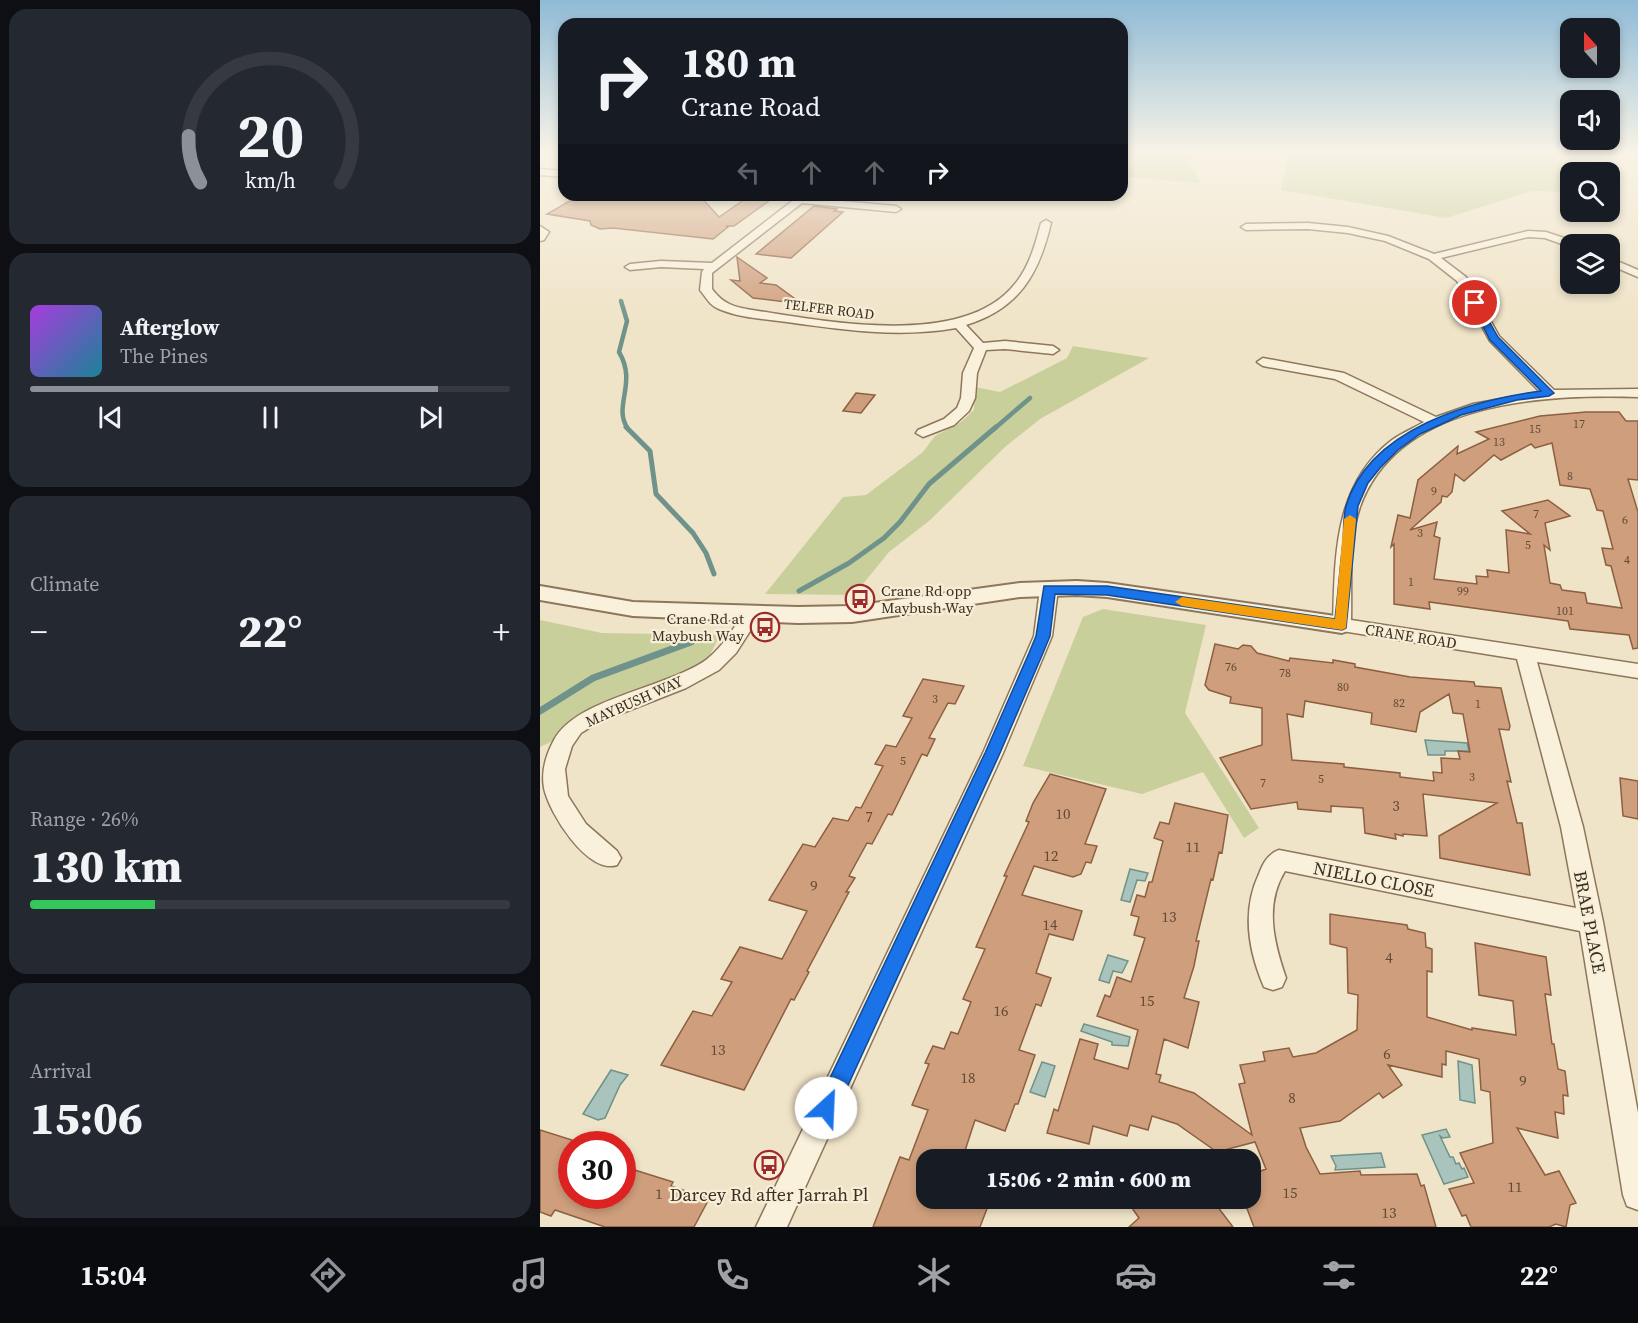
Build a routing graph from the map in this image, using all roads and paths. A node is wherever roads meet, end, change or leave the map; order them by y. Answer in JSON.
{"nodes":[{"id":1,"x":790,"y":208,"type":"edge"},
{"id":2,"x":890,"y":208,"type":"edge"},
{"id":3,"x":896,"y":209,"type":"dead end"},
{"id":4,"x":1046,"y":223,"type":"dead end"},
{"id":5,"x":1246,"y":227,"type":"dead end"},
{"id":6,"x":540,"y":229,"type":"edge"},
{"id":7,"x":540,"y":238,"type":"edge"},
{"id":8,"x":1560,"y":240,"type":"edge"},
{"id":9,"x":1433,"y":257,"type":"junction"},
{"id":10,"x":714,"y":266,"type":"junction"},
{"id":11,"x":1620,"y":266,"type":"edge"},
{"id":12,"x":630,"y":267,"type":"dead end"},
{"id":13,"x":1638,"y":274,"type":"edge"},
{"id":14,"x":958,"y":322,"type":"junction"},
{"id":15,"x":980,"y":347,"type":"junction"},
{"id":16,"x":1053,"y":350,"type":"dead end"},
{"id":17,"x":1263,"y":362,"type":"dead end"},
{"id":18,"x":1549,"y":393,"type":"junction"},
{"id":19,"x":1638,"y":393,"type":"edge"},
{"id":20,"x":1436,"y":422,"type":"junction"},
{"id":21,"x":923,"y":433,"type":"dead end"},
{"id":22,"x":1049,"y":589,"type":"junction"},
{"id":23,"x":540,"y":593,"type":"edge"},
{"id":24,"x":752,"y":614,"type":"junction"},
{"id":25,"x":1342,"y":625,"type":"junction"},
{"id":26,"x":1525,"y":653,"type":"junction"},
{"id":27,"x":1638,"y":671,"type":"edge"},
{"id":28,"x":609,"y":858,"type":"dead end"},
{"id":29,"x":1592,"y":922,"type":"junction"},
{"id":30,"x":1273,"y":978,"type":"dead end"},
{"id":31,"x":1638,"y":1195,"type":"edge"},
{"id":32,"x":771,"y":1227,"type":"edge"}],
"edges":[{"from":1,"to":10,"type":"street"},
{"from":2,"to":3,"type":"street"},
{"from":4,"to":14,"type":"street","name":"TELFER ROAD"},
{"from":5,"to":9,"type":"street"},
{"from":6,"to":7,"type":"street"},
{"from":8,"to":9,"type":"street"},
{"from":9,"to":18,"type":"street"},
{"from":10,"to":12,"type":"street"},
{"from":10,"to":14,"type":"street","name":"TELFER ROAD"},
{"from":11,"to":13,"type":"street"},
{"from":14,"to":15,"type":"street"},
{"from":15,"to":16,"type":"street"},
{"from":15,"to":21,"type":"street"},
{"from":17,"to":20,"type":"street"},
{"from":18,"to":19,"type":"street"},
{"from":18,"to":20,"type":"street"},
{"from":20,"to":25,"type":"street"},
{"from":22,"to":24,"type":"street","name":"CRANE ROAD"},
{"from":22,"to":25,"type":"street","name":"CRANE ROAD"},
{"from":22,"to":32,"type":"street"},
{"from":23,"to":24,"type":"street","name":"CRANE ROAD"},
{"from":24,"to":28,"type":"street","name":"MAYBUSH WAY"},
{"from":25,"to":26,"type":"street","name":"CRANE ROAD"},
{"from":26,"to":27,"type":"street","name":"CRANE ROAD"},
{"from":26,"to":29,"type":"street","name":"BRAE PLACE"},
{"from":29,"to":30,"type":"street","name":"NIELLO CLOSE"},
{"from":29,"to":31,"type":"street","name":"BRAE PLACE"}]}
